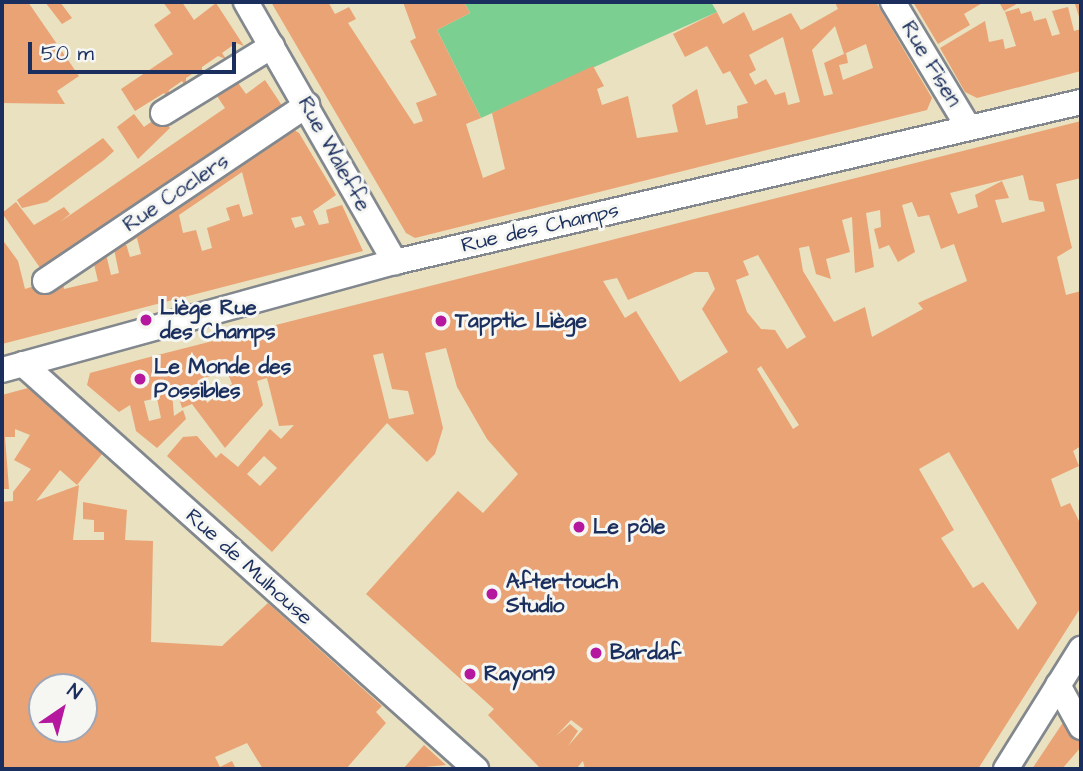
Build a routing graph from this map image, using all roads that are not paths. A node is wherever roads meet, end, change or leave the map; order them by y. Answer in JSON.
{"nodes":[{"id":1,"x":246,"y":2,"type":"edge"},
{"id":2,"x":893,"y":2,"type":"edge"},
{"id":3,"x":272,"y":46,"type":"junction"},
{"id":4,"x":1081,"y":102,"type":"edge"},
{"id":5,"x":307,"y":105,"type":"junction"},
{"id":6,"x":163,"y":113,"type":"dead end"},
{"id":7,"x":968,"y":127,"type":"junction"},
{"id":8,"x":395,"y":262,"type":"junction"},
{"id":9,"x":45,"y":281,"type":"dead end"},
{"id":10,"x":12,"y":367,"type":"edge"},
{"id":11,"x":1081,"y":649,"type":"edge"},
{"id":12,"x":1058,"y":685,"type":"junction"},
{"id":13,"x":1081,"y":727,"type":"edge"},
{"id":14,"x":476,"y":769,"type":"edge"},
{"id":15,"x":1006,"y":769,"type":"edge"}],
"edges":[{"from":1,"to":3,"type":"street","name":"Rue Waleffe"},
{"from":2,"to":7,"type":"street","name":"Rue Fisen"},
{"from":3,"to":5,"type":"street","name":"Rue Waleffe"},
{"from":3,"to":6,"type":"street"},
{"from":4,"to":7,"type":"street","name":"Rue des Champs"},
{"from":5,"to":8,"type":"street","name":"Rue Waleffe"},
{"from":5,"to":9,"type":"street","name":"Rue Coclers"},
{"from":7,"to":8,"type":"street","name":"Rue des Champs"},
{"from":8,"to":10,"type":"street","name":"Rue des Champs"},
{"from":10,"to":14,"type":"street","name":"Rue de Mulhouse"},
{"from":11,"to":12,"type":"street"},
{"from":12,"to":13,"type":"street"},
{"from":12,"to":15,"type":"street"}]}
